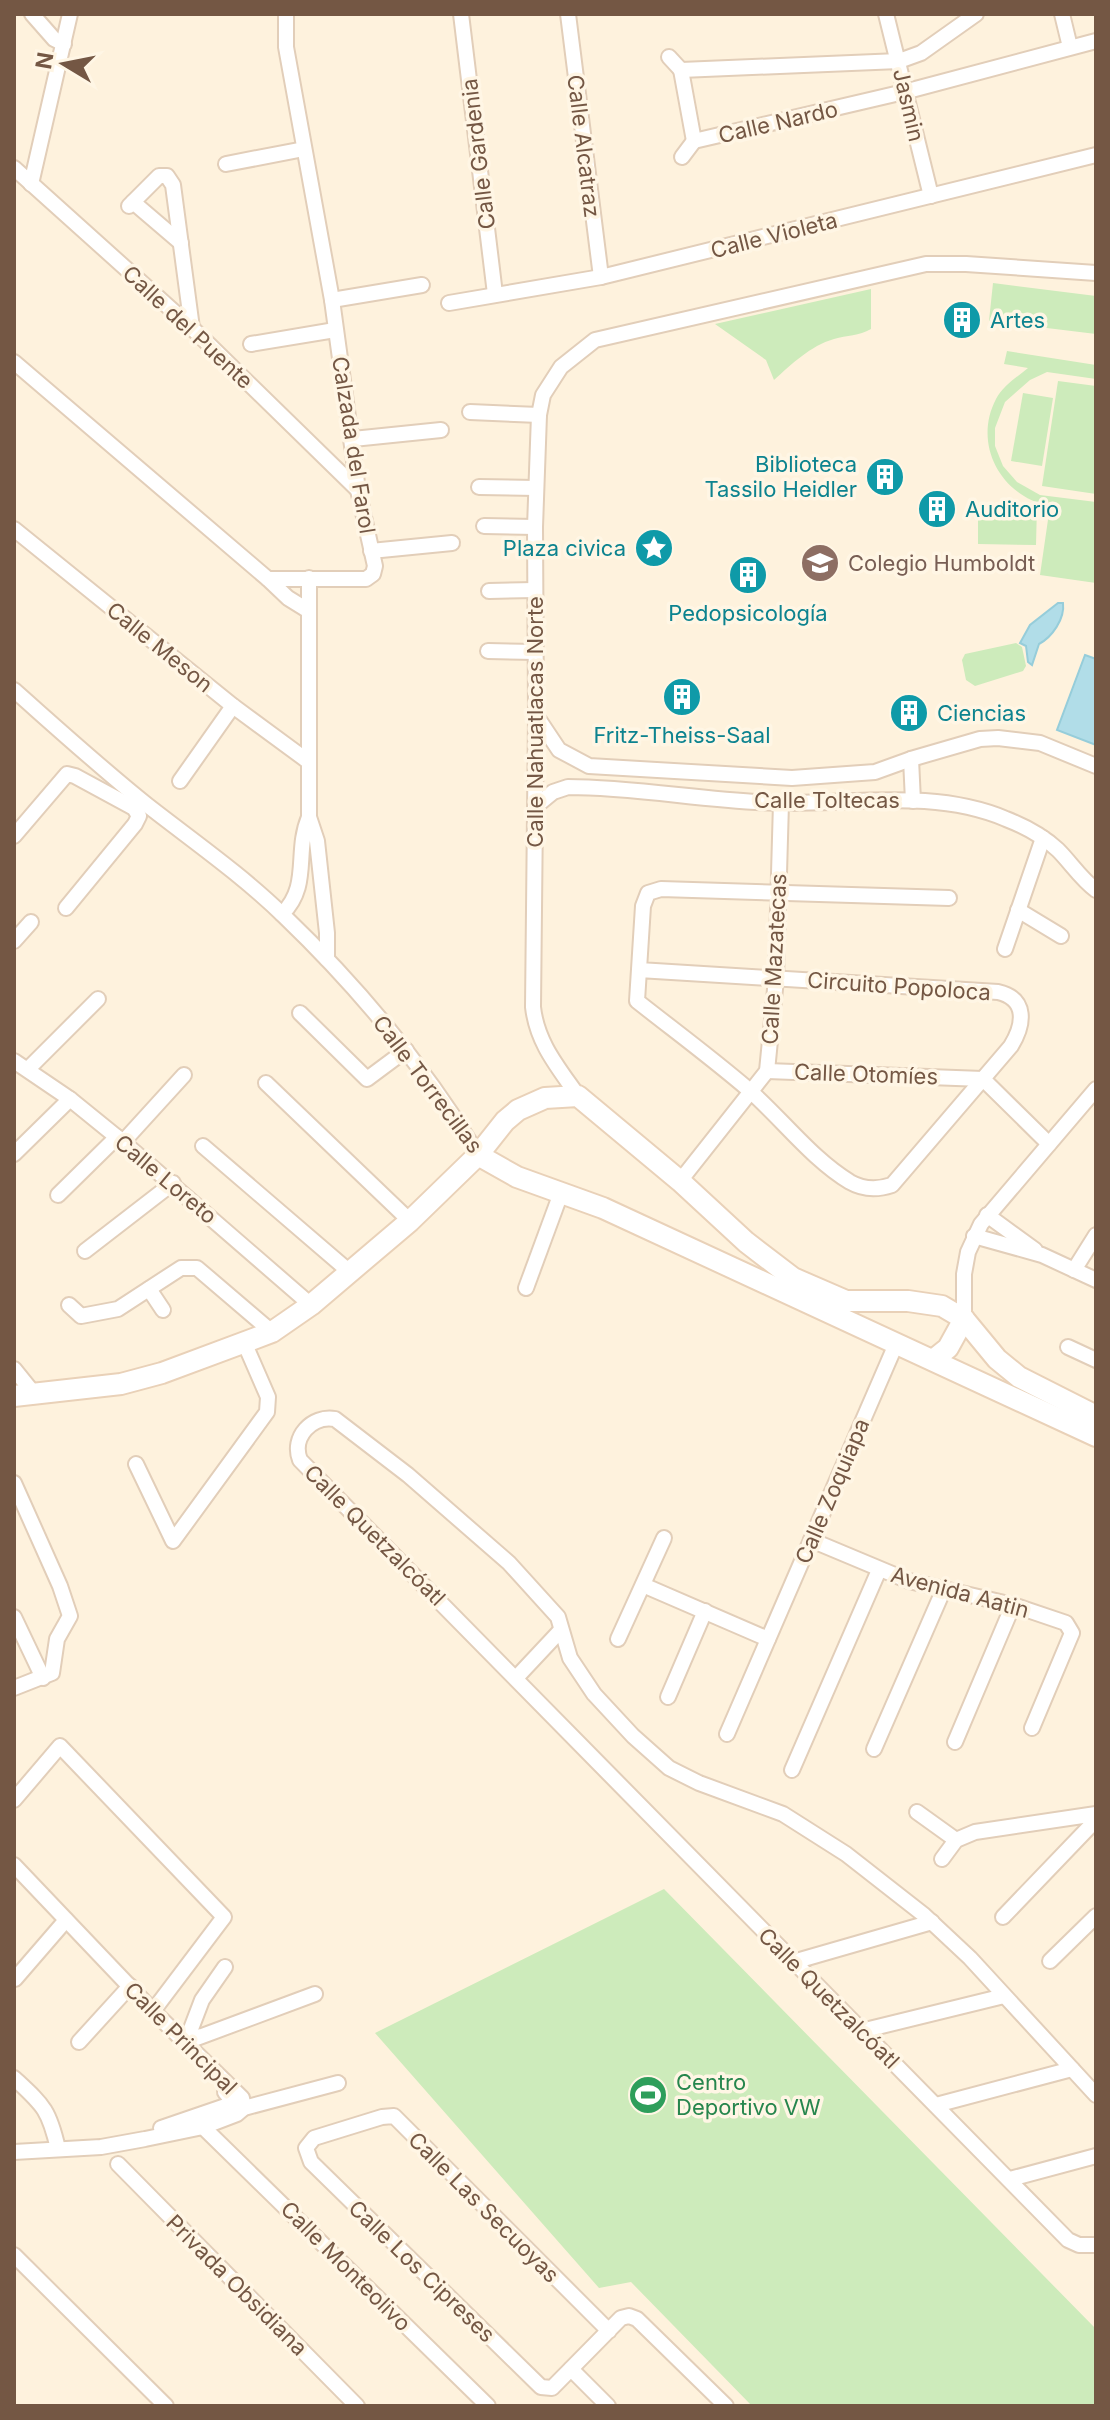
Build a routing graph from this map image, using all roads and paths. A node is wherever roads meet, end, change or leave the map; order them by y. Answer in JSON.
{"nodes":[{"id":1,"x":32,"y":14,"type":"edge"},
{"id":2,"x":70,"y":14,"type":"edge"},
{"id":3,"x":286,"y":14,"type":"edge"},
{"id":4,"x":461,"y":14,"type":"edge"},
{"id":5,"x":568,"y":14,"type":"edge"},
{"id":6,"x":886,"y":14,"type":"edge"},
{"id":7,"x":976,"y":14,"type":"edge"},
{"id":8,"x":1062,"y":14,"type":"edge"},
{"id":9,"x":1096,"y":41,"type":"edge"},
{"id":10,"x":64,"y":44,"type":"junction"},
{"id":11,"x":1070,"y":47,"type":"junction"},
{"id":12,"x":669,"y":57,"type":"dead end"},
{"id":13,"x":899,"y":61,"type":"junction"},
{"id":14,"x":681,"y":70,"type":"junction"},
{"id":15,"x":904,"y":92,"type":"junction"},
{"id":16,"x":694,"y":141,"type":"junction"},
{"id":17,"x":304,"y":149,"type":"junction"},
{"id":18,"x":1096,"y":155,"type":"edge"},
{"id":19,"x":682,"y":157,"type":"dead end"},
{"id":20,"x":226,"y":164,"type":"dead end"},
{"id":21,"x":14,"y":168,"type":"edge"},
{"id":22,"x":31,"y":184,"type":"junction"},
{"id":23,"x":931,"y":196,"type":"junction"},
{"id":24,"x":181,"y":243,"type":"junction"},
{"id":25,"x":1096,"y":273,"type":"edge"},
{"id":26,"x":601,"y":277,"type":"junction"},
{"id":27,"x":422,"y":285,"type":"dead end"},
{"id":28,"x":495,"y":294,"type":"junction"},
{"id":29,"x":332,"y":300,"type":"junction"},
{"id":30,"x":449,"y":303,"type":"dead end"},
{"id":31,"x":192,"y":328,"type":"junction"},
{"id":32,"x":335,"y":330,"type":"junction"},
{"id":33,"x":251,"y":344,"type":"dead end"},
{"id":34,"x":14,"y":362,"type":"edge"},
{"id":35,"x":470,"y":412,"type":"dead end"},
{"id":36,"x":539,"y":415,"type":"junction"},
{"id":37,"x":441,"y":430,"type":"dead end"},
{"id":38,"x":353,"y":439,"type":"junction"},
{"id":39,"x":479,"y":487,"type":"dead end"},
{"id":40,"x":536,"y":488,"type":"junction"},
{"id":41,"x":358,"y":490,"type":"junction"},
{"id":42,"x":484,"y":526,"type":"dead end"},
{"id":43,"x":535,"y":527,"type":"junction"},
{"id":44,"x":14,"y":529,"type":"edge"},
{"id":45,"x":452,"y":543,"type":"dead end"},
{"id":46,"x":371,"y":551,"type":"junction"},
{"id":47,"x":309,"y":578,"type":"junction"},
{"id":48,"x":268,"y":579,"type":"junction"},
{"id":49,"x":535,"y":590,"type":"junction"},
{"id":50,"x":489,"y":591,"type":"dead end"},
{"id":51,"x":309,"y":611,"type":"junction"},
{"id":52,"x":488,"y":651,"type":"dead end"},
{"id":53,"x":536,"y":652,"type":"junction"},
{"id":54,"x":14,"y":690,"type":"edge"},
{"id":55,"x":233,"y":706,"type":"junction"},
{"id":56,"x":536,"y":716,"type":"junction"},
{"id":57,"x":911,"y":759,"type":"junction"},
{"id":58,"x":309,"y":762,"type":"junction"},
{"id":59,"x":589,"y":766,"type":"junction"},
{"id":60,"x":1096,"y":766,"type":"edge"},
{"id":61,"x":106,"y":769,"type":"junction"},
{"id":62,"x":180,"y":781,"type":"dead end"},
{"id":63,"x":96,"y":786,"type":"junction"},
{"id":64,"x":586,"y":787,"type":"junction"},
{"id":65,"x":913,"y":801,"type":"junction"},
{"id":66,"x":781,"y":803,"type":"junction"},
{"id":67,"x":536,"y":806,"type":"junction"},
{"id":68,"x":309,"y":817,"type":"junction"},
{"id":69,"x":14,"y":836,"type":"edge"},
{"id":70,"x":1043,"y":838,"type":"junction"},
{"id":71,"x":300,"y":853,"type":"junction"},
{"id":72,"x":318,"y":853,"type":"junction"},
{"id":73,"x":1096,"y":890,"type":"edge"},
{"id":74,"x":778,"y":893,"type":"junction"},
{"id":75,"x":949,"y":898,"type":"dead end"},
{"id":76,"x":66,"y":908,"type":"dead end"},
{"id":77,"x":1018,"y":910,"type":"junction"},
{"id":78,"x":282,"y":914,"type":"junction"},
{"id":79,"x":31,"y":922,"type":"dead end"},
{"id":80,"x":1061,"y":936,"type":"dead end"},
{"id":81,"x":14,"y":941,"type":"edge"},
{"id":82,"x":1005,"y":949,"type":"dead end"},
{"id":83,"x":327,"y":959,"type":"junction"},
{"id":84,"x":639,"y":970,"type":"junction"},
{"id":85,"x":776,"y":979,"type":"junction"},
{"id":86,"x":98,"y":999,"type":"dead end"},
{"id":87,"x":300,"y":1013,"type":"dead end"},
{"id":88,"x":406,"y":1050,"type":"junction"},
{"id":89,"x":14,"y":1061,"type":"edge"},
{"id":90,"x":28,"y":1069,"type":"junction"},
{"id":91,"x":767,"y":1071,"type":"junction"},
{"id":92,"x":184,"y":1075,"type":"dead end"},
{"id":93,"x":975,"y":1081,"type":"junction"},
{"id":94,"x":266,"y":1083,"type":"dead end"},
{"id":95,"x":1096,"y":1089,"type":"edge"},
{"id":96,"x":750,"y":1091,"type":"junction"},
{"id":97,"x":578,"y":1096,"type":"junction"},
{"id":98,"x":70,"y":1099,"type":"junction"},
{"id":99,"x":120,"y":1139,"type":"junction"},
{"id":100,"x":1049,"y":1144,"type":"junction"},
{"id":101,"x":203,"y":1146,"type":"dead end"},
{"id":102,"x":14,"y":1154,"type":"edge"},
{"id":103,"x":478,"y":1155,"type":"junction"},
{"id":104,"x":680,"y":1181,"type":"junction"},
{"id":105,"x":173,"y":1183,"type":"junction"},
{"id":106,"x":561,"y":1193,"type":"junction"},
{"id":107,"x":58,"y":1195,"type":"dead end"},
{"id":108,"x":987,"y":1215,"type":"junction"},
{"id":109,"x":410,"y":1221,"type":"junction"},
{"id":110,"x":1096,"y":1235,"type":"edge"},
{"id":111,"x":974,"y":1236,"type":"junction"},
{"id":112,"x":85,"y":1251,"type":"dead end"},
{"id":113,"x":1042,"y":1255,"type":"junction"},
{"id":114,"x":1074,"y":1270,"type":"junction"},
{"id":115,"x":351,"y":1273,"type":"junction"},
{"id":116,"x":1096,"y":1280,"type":"edge"},
{"id":117,"x":526,"y":1288,"type":"dead end"},
{"id":118,"x":149,"y":1289,"type":"junction"},
{"id":119,"x":889,"y":1302,"type":"junction"},
{"id":120,"x":69,"y":1305,"type":"dead end"},
{"id":121,"x":311,"y":1305,"type":"junction"},
{"id":122,"x":163,"y":1310,"type":"dead end"},
{"id":123,"x":964,"y":1319,"type":"junction"},
{"id":124,"x":272,"y":1332,"type":"junction"},
{"id":125,"x":888,"y":1340,"type":"junction"},
{"id":126,"x":244,"y":1342,"type":"junction"},
{"id":127,"x":1068,"y":1347,"type":"dead end"},
{"id":128,"x":933,"y":1360,"type":"junction"},
{"id":129,"x":1096,"y":1360,"type":"edge"},
{"id":130,"x":14,"y":1369,"type":"edge"},
{"id":131,"x":24,"y":1395,"type":"edge"},
{"id":132,"x":1096,"y":1416,"type":"edge"},
{"id":133,"x":1096,"y":1436,"type":"edge"},
{"id":134,"x":136,"y":1464,"type":"dead end"},
{"id":135,"x":14,"y":1483,"type":"edge"},
{"id":136,"x":664,"y":1538,"type":"dead end"},
{"id":137,"x":811,"y":1540,"type":"junction"},
{"id":138,"x":879,"y":1570,"type":"junction"},
{"id":139,"x":643,"y":1585,"type":"junction"},
{"id":140,"x":943,"y":1591,"type":"junction"},
{"id":141,"x":1013,"y":1605,"type":"junction"},
{"id":142,"x":705,"y":1611,"type":"junction"},
{"id":143,"x":14,"y":1617,"type":"edge"},
{"id":144,"x":561,"y":1630,"type":"junction"},
{"id":145,"x":618,"y":1639,"type":"dead end"},
{"id":146,"x":768,"y":1639,"type":"junction"},
{"id":147,"x":49,"y":1673,"type":"junction"},
{"id":148,"x":516,"y":1678,"type":"junction"},
{"id":149,"x":14,"y":1688,"type":"edge"},
{"id":150,"x":668,"y":1697,"type":"dead end"},
{"id":151,"x":1032,"y":1728,"type":"dead end"},
{"id":152,"x":727,"y":1734,"type":"dead end"},
{"id":153,"x":955,"y":1742,"type":"dead end"},
{"id":154,"x":874,"y":1749,"type":"dead end"},
{"id":155,"x":792,"y":1770,"type":"dead end"},
{"id":156,"x":14,"y":1800,"type":"edge"},
{"id":157,"x":917,"y":1812,"type":"dead end"},
{"id":158,"x":1096,"y":1817,"type":"edge"},
{"id":159,"x":956,"y":1840,"type":"junction"},
{"id":160,"x":942,"y":1859,"type":"dead end"},
{"id":161,"x":14,"y":1865,"type":"edge"},
{"id":162,"x":1096,"y":1916,"type":"edge"},
{"id":163,"x":1003,"y":1917,"type":"dead end"},
{"id":164,"x":66,"y":1920,"type":"junction"},
{"id":165,"x":932,"y":1922,"type":"junction"},
{"id":166,"x":1050,"y":1961,"type":"dead end"},
{"id":167,"x":793,"y":1962,"type":"junction"},
{"id":168,"x":225,"y":1967,"type":"dead end"},
{"id":169,"x":15,"y":1979,"type":"edge"},
{"id":170,"x":128,"y":1988,"type":"junction"},
{"id":171,"x":315,"y":1994,"type":"dead end"},
{"id":172,"x":1004,"y":1996,"type":"junction"},
{"id":173,"x":153,"y":2011,"type":"junction"},
{"id":174,"x":861,"y":2031,"type":"junction"},
{"id":175,"x":201,"y":2036,"type":"dead end"},
{"id":176,"x":79,"y":2042,"type":"dead end"},
{"id":177,"x":186,"y":2042,"type":"junction"},
{"id":178,"x":1072,"y":2069,"type":"junction"},
{"id":179,"x":14,"y":2078,"type":"edge"},
{"id":180,"x":338,"y":2083,"type":"dead end"},
{"id":181,"x":1096,"y":2095,"type":"edge"},
{"id":182,"x":936,"y":2105,"type":"junction"},
{"id":183,"x":244,"y":2108,"type":"junction"},
{"id":184,"x":203,"y":2127,"type":"junction"},
{"id":185,"x":153,"y":2130,"type":"dead end"},
{"id":186,"x":306,"y":2148,"type":"joint"},
{"id":187,"x":58,"y":2149,"type":"junction"},
{"id":188,"x":14,"y":2152,"type":"edge"},
{"id":189,"x":1096,"y":2156,"type":"edge"},
{"id":190,"x":118,"y":2164,"type":"dead end"},
{"id":191,"x":1010,"y":2179,"type":"junction"},
{"id":192,"x":1096,"y":2245,"type":"edge"},
{"id":193,"x":14,"y":2255,"type":"edge"},
{"id":194,"x":609,"y":2331,"type":"junction"},
{"id":195,"x":571,"y":2369,"type":"junction"},
{"id":196,"x":166,"y":2406,"type":"edge"},
{"id":197,"x":357,"y":2406,"type":"edge"},
{"id":198,"x":493,"y":2406,"type":"edge"},
{"id":199,"x":608,"y":2406,"type":"edge"},
{"id":200,"x":726,"y":2406,"type":"edge"}],
"edges":[{"from":1,"to":10,"type":"street"},
{"from":2,"to":10,"type":"street"},
{"from":3,"to":17,"type":"street","name":"Calzada del Farol"},
{"from":4,"to":28,"type":"street","name":"Calle Gardenia"},
{"from":5,"to":26,"type":"street","name":"Calle Alcatraz"},
{"from":6,"to":13,"type":"street","name":"Jasmin"},
{"from":7,"to":13,"type":"street"},
{"from":8,"to":11,"type":"street"},
{"from":9,"to":11,"type":"street","name":"Calle Nardo"},
{"from":10,"to":22,"type":"street"},
{"from":11,"to":15,"type":"street","name":"Calle Nardo"},
{"from":12,"to":14,"type":"street"},
{"from":13,"to":14,"type":"street","name":"Calle Nardo"},
{"from":13,"to":15,"type":"street","name":"Jasmin"},
{"from":14,"to":16,"type":"street","name":"Calle Nardo"},
{"from":15,"to":16,"type":"street","name":"Calle Nardo"},
{"from":15,"to":23,"type":"street","name":"Jasmin"},
{"from":16,"to":19,"type":"street"},
{"from":17,"to":20,"type":"street"},
{"from":17,"to":29,"type":"street","name":"Calzada del Farol"},
{"from":18,"to":23,"type":"street","name":"Calle Violeta"},
{"from":21,"to":22,"type":"street","name":"Calle del Puente"},
{"from":22,"to":31,"type":"street","name":"Calle del Puente"},
{"from":23,"to":26,"type":"street","name":"Calle Violeta"},
{"from":24,"to":24,"type":"street"},
{"from":24,"to":31,"type":"street"},
{"from":25,"to":36,"type":"street","name":"Calle Nahuatlacas Norte"},
{"from":26,"to":28,"type":"street","name":"Calle Violeta"},
{"from":27,"to":29,"type":"street"},
{"from":28,"to":30,"type":"street","name":"Calle Violeta"},
{"from":29,"to":32,"type":"street","name":"Calzada del Farol"},
{"from":31,"to":41,"type":"street","name":"Calle del Puente"},
{"from":32,"to":33,"type":"street"},
{"from":32,"to":38,"type":"street","name":"Calzada del Farol"},
{"from":34,"to":48,"type":"street"},
{"from":35,"to":36,"type":"street"},
{"from":36,"to":40,"type":"street","name":"Calle Nahuatlacas Norte"},
{"from":37,"to":38,"type":"street"},
{"from":38,"to":41,"type":"street","name":"Calzada del Farol"},
{"from":39,"to":40,"type":"street"},
{"from":40,"to":43,"type":"street","name":"Calle Nahuatlacas Norte"},
{"from":41,"to":46,"type":"street","name":"Calzada del Farol"},
{"from":42,"to":43,"type":"street"},
{"from":43,"to":49,"type":"street","name":"Calle Nahuatlacas Norte"},
{"from":44,"to":55,"type":"street","name":"Calle Meson"},
{"from":45,"to":46,"type":"street"},
{"from":46,"to":47,"type":"street","name":"Calzada del Farol"},
{"from":47,"to":48,"type":"street"},
{"from":47,"to":51,"type":"street"},
{"from":48,"to":51,"type":"street"},
{"from":49,"to":50,"type":"street"},
{"from":49,"to":53,"type":"street","name":"Calle Nahuatlacas Norte"},
{"from":51,"to":58,"type":"street"},
{"from":52,"to":53,"type":"street"},
{"from":53,"to":56,"type":"street","name":"Calle Nahuatlacas Norte"},
{"from":54,"to":61,"type":"street","name":"Calle Torrecillas"},
{"from":55,"to":58,"type":"street","name":"Calle Meson"},
{"from":55,"to":62,"type":"street"},
{"from":56,"to":59,"type":"street","name":"Calle Toltecas"},
{"from":56,"to":67,"type":"street","name":"Calle Nahuatlacas Norte"},
{"from":57,"to":59,"type":"street","name":"Calle Toltecas"},
{"from":57,"to":60,"type":"street","name":"Calle Toltecas"},
{"from":57,"to":65,"type":"street"},
{"from":58,"to":68,"type":"street"},
{"from":59,"to":64,"type":"street"},
{"from":61,"to":63,"type":"street"},
{"from":61,"to":78,"type":"street","name":"Calle Torrecillas"},
{"from":63,"to":69,"type":"street"},
{"from":63,"to":76,"type":"street"},
{"from":64,"to":66,"type":"street","name":"Calle Toltecas"},
{"from":64,"to":67,"type":"street","name":"Calle Toltecas"},
{"from":65,"to":66,"type":"street","name":"Calle Toltecas"},
{"from":65,"to":70,"type":"street","name":"Calle Toltecas"},
{"from":66,"to":74,"type":"street","name":"Calle Mazatecas"},
{"from":67,"to":97,"type":"street","name":"Calle Nahuatlacas Norte"},
{"from":68,"to":71,"type":"street"},
{"from":68,"to":72,"type":"street"},
{"from":70,"to":73,"type":"street","name":"Calle Toltecas"},
{"from":70,"to":77,"type":"street"},
{"from":71,"to":72,"type":"street"},
{"from":71,"to":78,"type":"street"},
{"from":72,"to":83,"type":"street"},
{"from":74,"to":75,"type":"street"},
{"from":74,"to":84,"type":"street"},
{"from":74,"to":85,"type":"street","name":"Calle Mazatecas"},
{"from":77,"to":80,"type":"street"},
{"from":77,"to":82,"type":"street"},
{"from":78,"to":83,"type":"street","name":"Calle Torrecillas"},
{"from":79,"to":81,"type":"street"},
{"from":83,"to":88,"type":"street","name":"Calle Torrecillas"},
{"from":84,"to":85,"type":"street","name":"Circuito Popoloca"},
{"from":84,"to":96,"type":"street","name":"Circuito Popoloca"},
{"from":85,"to":91,"type":"street","name":"Calle Mazatecas"},
{"from":85,"to":93,"type":"street","name":"Circuito Popoloca"},
{"from":86,"to":90,"type":"street"},
{"from":87,"to":88,"type":"street"},
{"from":88,"to":103,"type":"street","name":"Calle Torrecillas"},
{"from":89,"to":90,"type":"street","name":"Calle Loreto"},
{"from":90,"to":98,"type":"street","name":"Calle Loreto"},
{"from":91,"to":93,"type":"street","name":"Calle Otomíes"},
{"from":91,"to":96,"type":"street","name":"Calle Mazatecas"},
{"from":92,"to":99,"type":"street"},
{"from":93,"to":96,"type":"street","name":"Circuito Popoloca"},
{"from":93,"to":100,"type":"street"},
{"from":94,"to":109,"type":"street"},
{"from":95,"to":100,"type":"street"},
{"from":96,"to":104,"type":"street","name":"Calle Mazatecas"},
{"from":97,"to":103,"type":"street"},
{"from":97,"to":104,"type":"street"},
{"from":98,"to":99,"type":"street","name":"Calle Loreto"},
{"from":98,"to":102,"type":"street"},
{"from":99,"to":105,"type":"street","name":"Calle Loreto"},
{"from":99,"to":107,"type":"street"},
{"from":100,"to":108,"type":"street"},
{"from":101,"to":115,"type":"street"},
{"from":103,"to":106,"type":"street","name":"Calle Torrecillas"},
{"from":103,"to":109,"type":"street"},
{"from":104,"to":119,"type":"street"},
{"from":105,"to":112,"type":"street"},
{"from":105,"to":121,"type":"street","name":"Calle Loreto"},
{"from":106,"to":117,"type":"street"},
{"from":106,"to":125,"type":"street","name":"Calle Torrecillas"},
{"from":108,"to":111,"type":"street"},
{"from":108,"to":113,"type":"street"},
{"from":109,"to":115,"type":"street"},
{"from":110,"to":114,"type":"street"},
{"from":111,"to":113,"type":"street"},
{"from":111,"to":123,"type":"street"},
{"from":113,"to":114,"type":"street"},
{"from":114,"to":116,"type":"street"},
{"from":115,"to":121,"type":"street"},
{"from":118,"to":120,"type":"street"},
{"from":118,"to":122,"type":"street"},
{"from":118,"to":124,"type":"street"},
{"from":119,"to":123,"type":"street"},
{"from":119,"to":125,"type":"street"},
{"from":121,"to":124,"type":"street"},
{"from":123,"to":128,"type":"street"},
{"from":123,"to":132,"type":"street"},
{"from":124,"to":126,"type":"street"},
{"from":125,"to":128,"type":"street","name":"Calle Torrecillas"},
{"from":125,"to":137,"type":"street","name":"Calle Zoquiapa"},
{"from":126,"to":131,"type":"street"},
{"from":126,"to":134,"type":"street"},
{"from":127,"to":129,"type":"street"},
{"from":128,"to":133,"type":"street","name":"Calle Torrecillas"},
{"from":130,"to":131,"type":"street"},
{"from":135,"to":147,"type":"street"},
{"from":136,"to":139,"type":"street"},
{"from":137,"to":138,"type":"street","name":"Avenida Aatin"},
{"from":137,"to":146,"type":"street","name":"Calle Zoquiapa"},
{"from":138,"to":140,"type":"street","name":"Avenida Aatin"},
{"from":138,"to":155,"type":"street"},
{"from":139,"to":142,"type":"street"},
{"from":139,"to":145,"type":"street"},
{"from":140,"to":141,"type":"street","name":"Avenida Aatin"},
{"from":140,"to":154,"type":"street"},
{"from":141,"to":151,"type":"street","name":"Avenida Aatin"},
{"from":141,"to":153,"type":"street"},
{"from":142,"to":146,"type":"street"},
{"from":142,"to":150,"type":"street"},
{"from":143,"to":147,"type":"street"},
{"from":144,"to":148,"type":"street"},
{"from":144,"to":148,"type":"street","name":"Calle Quetzalcóatl"},
{"from":144,"to":165,"type":"street","name":"Calle Quetzalcóatl"},
{"from":146,"to":152,"type":"street","name":"Calle Zoquiapa"},
{"from":147,"to":149,"type":"street"},
{"from":148,"to":167,"type":"street","name":"Calle Quetzalcóatl"},
{"from":156,"to":173,"type":"street"},
{"from":157,"to":159,"type":"street"},
{"from":158,"to":159,"type":"street"},
{"from":158,"to":163,"type":"street"},
{"from":159,"to":160,"type":"street"},
{"from":161,"to":164,"type":"street","name":"Calle Principal"},
{"from":162,"to":166,"type":"street"},
{"from":164,"to":169,"type":"street"},
{"from":164,"to":170,"type":"street","name":"Calle Principal"},
{"from":165,"to":167,"type":"street"},
{"from":165,"to":172,"type":"street","name":"Calle Quetzalcóatl"},
{"from":167,"to":174,"type":"street","name":"Calle Quetzalcóatl"},
{"from":168,"to":177,"type":"street"},
{"from":170,"to":173,"type":"street","name":"Calle Principal"},
{"from":170,"to":176,"type":"street"},
{"from":170,"to":185,"type":"street"},
{"from":171,"to":177,"type":"street"},
{"from":172,"to":174,"type":"street"},
{"from":172,"to":178,"type":"street","name":"Calle Quetzalcóatl"},
{"from":173,"to":177,"type":"street","name":"Calle Principal"},
{"from":174,"to":182,"type":"street","name":"Calle Quetzalcóatl"},
{"from":175,"to":177,"type":"street"},
{"from":177,"to":183,"type":"street","name":"Calle Principal"},
{"from":178,"to":181,"type":"street","name":"Calle Quetzalcóatl"},
{"from":178,"to":182,"type":"street"},
{"from":179,"to":187,"type":"street"},
{"from":180,"to":183,"type":"street"},
{"from":182,"to":191,"type":"street","name":"Calle Quetzalcóatl"},
{"from":183,"to":184,"type":"street","name":"Calle Principal"},
{"from":184,"to":187,"type":"street","name":"Calle Principal"},
{"from":184,"to":198,"type":"street","name":"Calle Monteolivo"},
{"from":186,"to":194,"type":"street","name":"Calle Las Secuoyas"},
{"from":186,"to":195,"type":"street","name":"Calle Los Cipreses"},
{"from":187,"to":188,"type":"street","name":"Calle Principal"},
{"from":189,"to":191,"type":"street"},
{"from":190,"to":197,"type":"street","name":"Privada Obsidiana"},
{"from":191,"to":192,"type":"street","name":"Calle Quetzalcóatl"},
{"from":193,"to":196,"type":"street"},
{"from":194,"to":195,"type":"street"},
{"from":194,"to":200,"type":"street"},
{"from":195,"to":199,"type":"street"}]}
